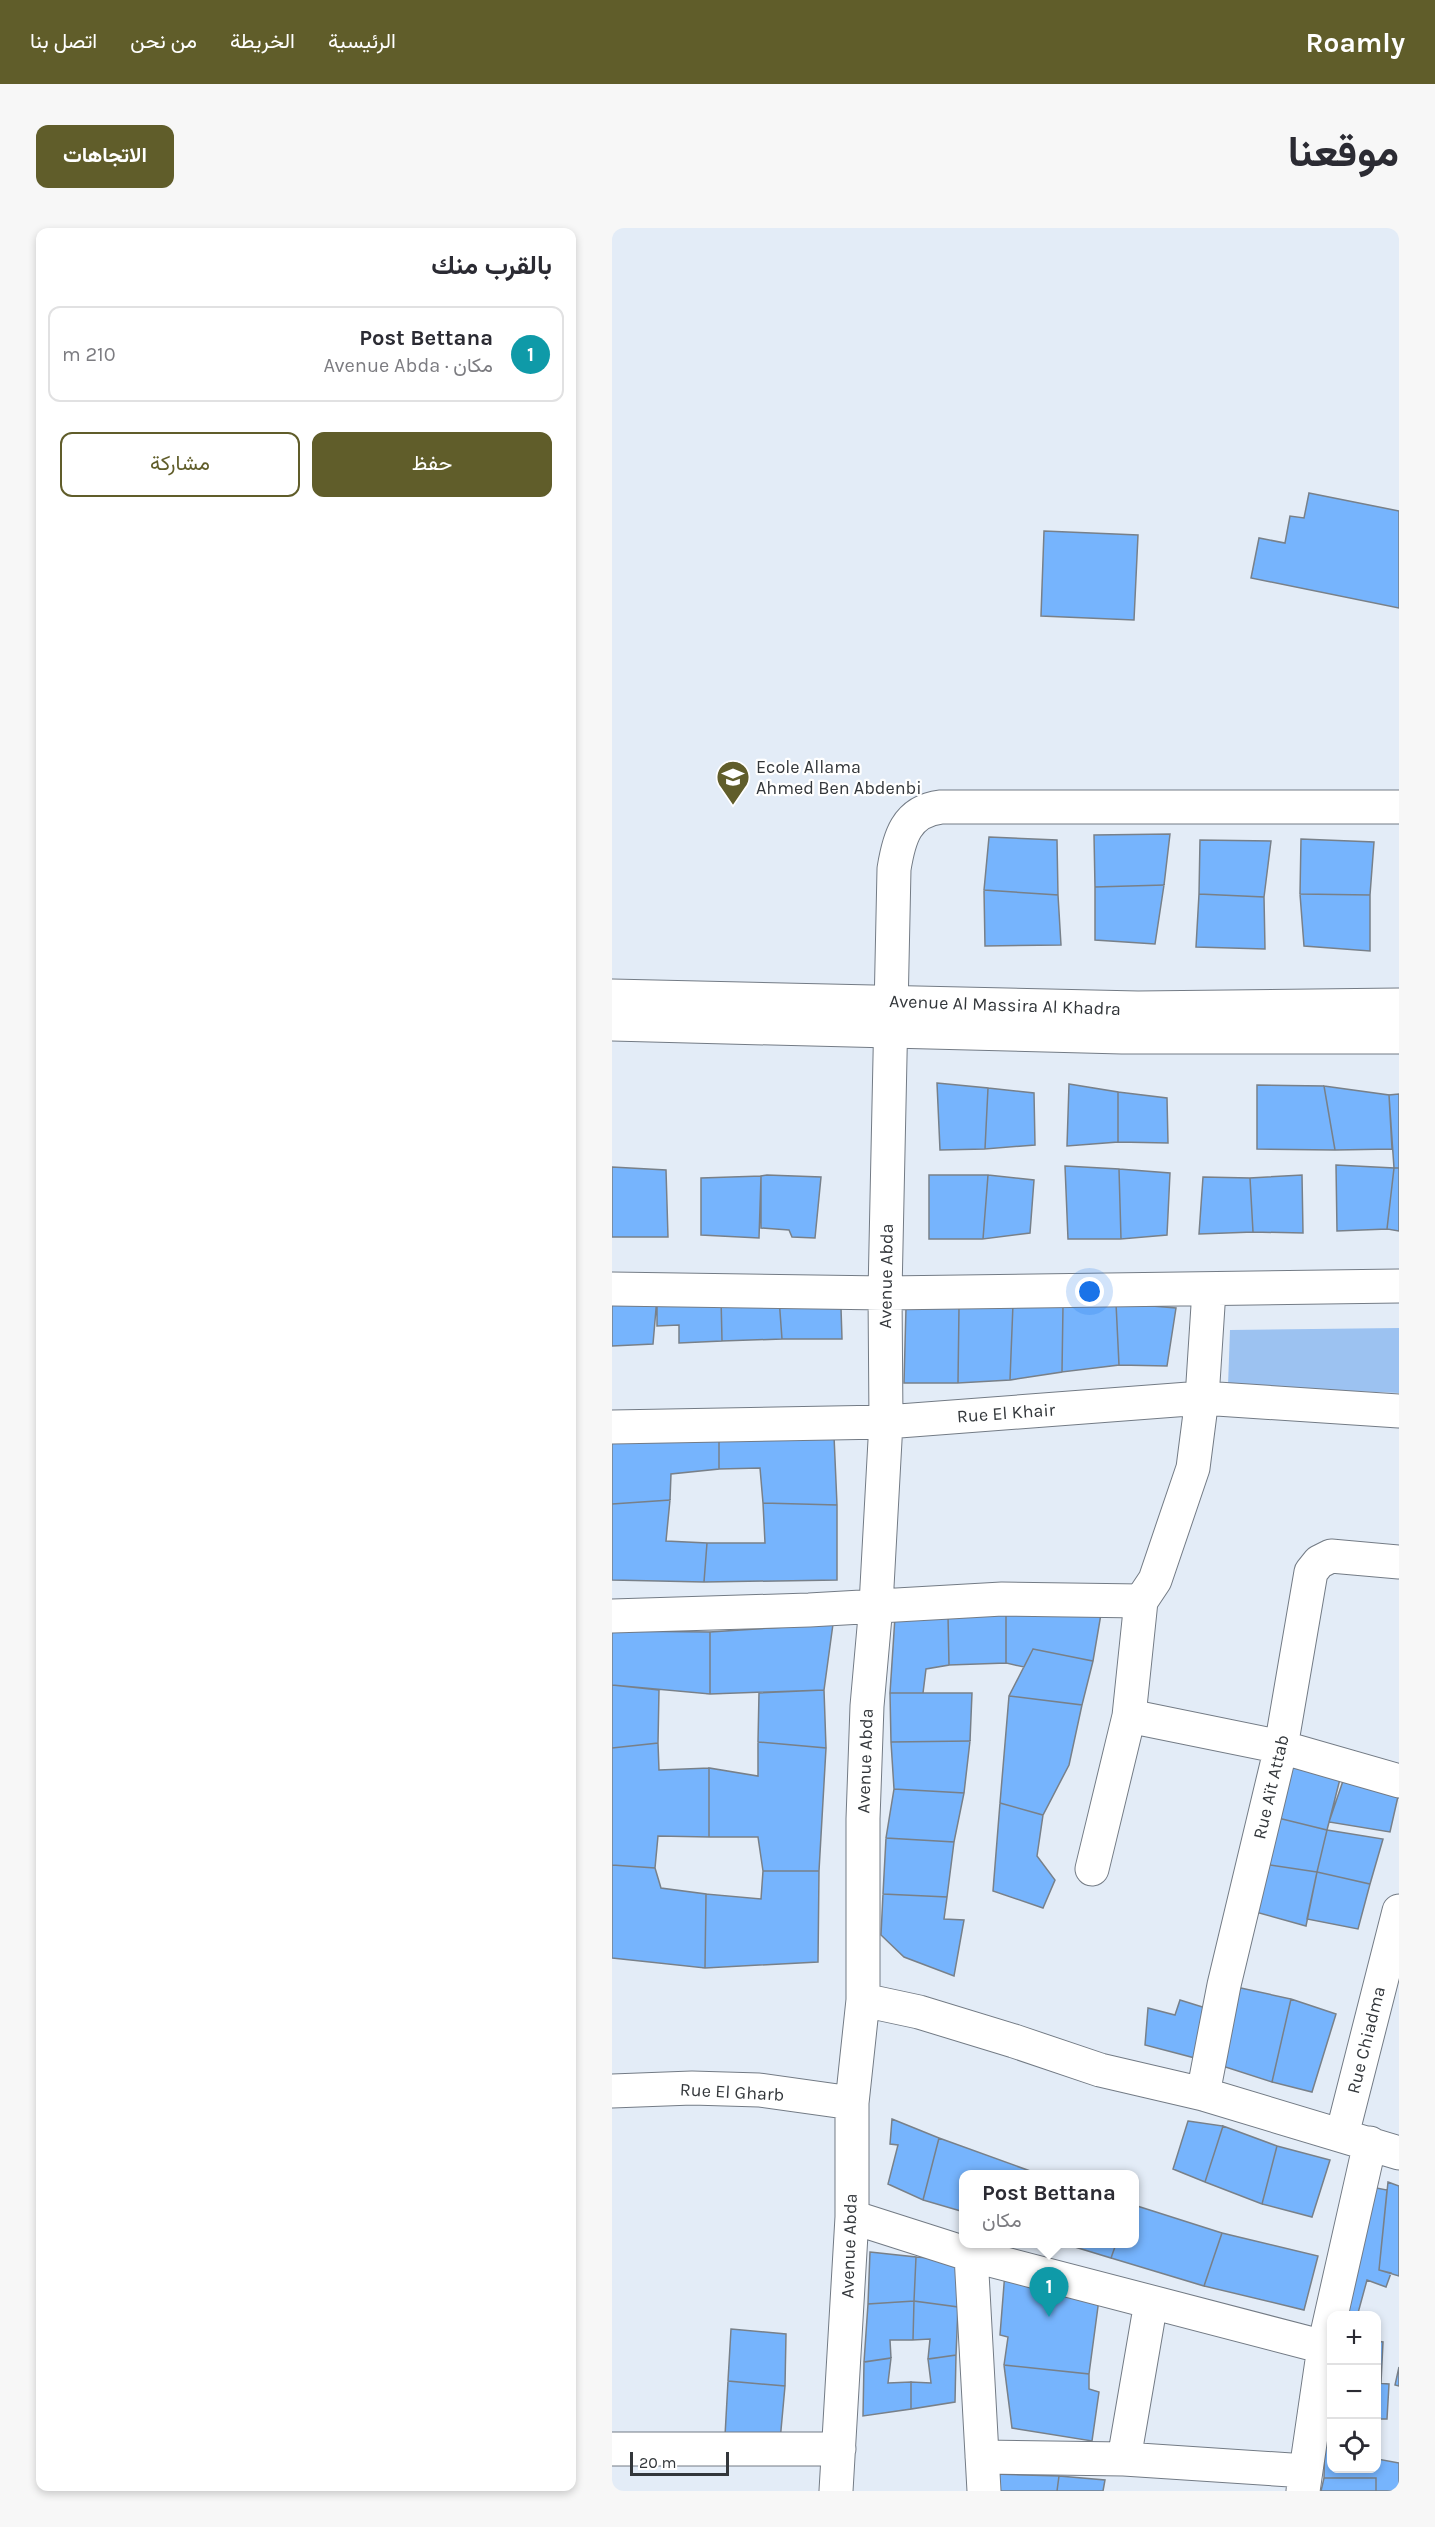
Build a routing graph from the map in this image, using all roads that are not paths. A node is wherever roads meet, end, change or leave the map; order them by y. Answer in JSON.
{"nodes":[{"id":1,"x":1399,"y":807,"type":"edge"},
{"id":2,"x":612,"y":996,"type":"edge"},
{"id":3,"x":1399,"y":1005,"type":"edge"},
{"id":4,"x":891,"y":1016,"type":"junction"},
{"id":5,"x":612,"y":1024,"type":"edge"},
{"id":6,"x":1399,"y":1037,"type":"edge"},
{"id":7,"x":1399,"y":1286,"type":"edge"},
{"id":8,"x":612,"y":1289,"type":"edge"},
{"id":9,"x":1209,"y":1290,"type":"junction"},
{"id":10,"x":885,"y":1293,"type":"junction"},
{"id":11,"x":1202,"y":1398,"type":"junction"},
{"id":12,"x":1399,"y":1411,"type":"edge"},
{"id":13,"x":886,"y":1422,"type":"junction"},
{"id":14,"x":612,"y":1427,"type":"edge"},
{"id":15,"x":1399,"y":1562,"type":"edge"},
{"id":16,"x":1142,"y":1601,"type":"junction"},
{"id":17,"x":876,"y":1605,"type":"junction"},
{"id":18,"x":612,"y":1616,"type":"edge"},
{"id":19,"x":1130,"y":1716,"type":"junction"},
{"id":20,"x":1281,"y":1747,"type":"junction"},
{"id":21,"x":1399,"y":1781,"type":"edge"},
{"id":22,"x":1092,"y":1869,"type":"dead end"},
{"id":23,"x":1399,"y":1911,"type":"edge"},
{"id":24,"x":863,"y":2000,"type":"junction"},
{"id":25,"x":612,"y":2091,"type":"edge"},
{"id":26,"x":1203,"y":2094,"type":"junction"},
{"id":27,"x":852,"y":2103,"type":"junction"},
{"id":28,"x":1370,"y":2144,"type":"edge"},
{"id":29,"x":852,"y":2217,"type":"junction"},
{"id":30,"x":971,"y":2255,"type":"junction"},
{"id":31,"x":1151,"y":2302,"type":"junction"},
{"id":32,"x":1324,"y":2347,"type":"junction"},
{"id":33,"x":612,"y":2449,"type":"edge"},
{"id":34,"x":839,"y":2449,"type":"junction"},
{"id":35,"x":982,"y":2457,"type":"junction"},
{"id":36,"x":1125,"y":2459,"type":"junction"},
{"id":37,"x":1304,"y":2481,"type":"edge"},
{"id":38,"x":836,"y":2491,"type":"edge"},
{"id":39,"x":984,"y":2491,"type":"edge"}],
"edges":[{"from":1,"to":4,"type":"street","name":"Avenue Abda"},
{"from":2,"to":4,"type":"street","name":"Avenue Al Massira Al Khadra"},
{"from":3,"to":4,"type":"street","name":"Avenue Al Massira Al Khadra"},
{"from":4,"to":5,"type":"street","name":"Avenue Al Massira Al Khadra"},
{"from":4,"to":6,"type":"street","name":"Avenue Al Massira Al Khadra"},
{"from":4,"to":10,"type":"street","name":"Avenue Abda"},
{"from":7,"to":9,"type":"street"},
{"from":8,"to":10,"type":"street"},
{"from":9,"to":10,"type":"street"},
{"from":9,"to":11,"type":"street"},
{"from":10,"to":13,"type":"street","name":"Avenue Abda"},
{"from":11,"to":12,"type":"street","name":"Rue El Khair"},
{"from":11,"to":13,"type":"street","name":"Rue El Khair"},
{"from":11,"to":16,"type":"street"},
{"from":13,"to":14,"type":"street","name":"Rue El Khair"},
{"from":13,"to":17,"type":"street","name":"Avenue Abda"},
{"from":15,"to":20,"type":"street","name":"Rue Aït Attab"},
{"from":16,"to":17,"type":"street"},
{"from":16,"to":19,"type":"street"},
{"from":17,"to":18,"type":"street"},
{"from":17,"to":24,"type":"street","name":"Avenue Abda"},
{"from":19,"to":20,"type":"street"},
{"from":19,"to":22,"type":"street"},
{"from":20,"to":21,"type":"street"},
{"from":20,"to":26,"type":"street","name":"Rue Aït Attab"},
{"from":23,"to":28,"type":"street","name":"Rue Chiadma"},
{"from":24,"to":26,"type":"street"},
{"from":24,"to":27,"type":"street","name":"Avenue Abda"},
{"from":25,"to":27,"type":"street","name":"Rue El Gharb"},
{"from":26,"to":28,"type":"street"},
{"from":27,"to":29,"type":"street","name":"Avenue Abda"},
{"from":28,"to":32,"type":"street","name":"Rue Chiadma"},
{"from":29,"to":30,"type":"street"},
{"from":29,"to":34,"type":"street","name":"Avenue Abda"},
{"from":30,"to":31,"type":"street"},
{"from":30,"to":35,"type":"street"},
{"from":31,"to":32,"type":"street"},
{"from":31,"to":36,"type":"street"},
{"from":32,"to":37,"type":"street","name":"Rue Chiadma"},
{"from":33,"to":34,"type":"street"},
{"from":34,"to":38,"type":"street","name":"Avenue Abda"},
{"from":35,"to":36,"type":"street"},
{"from":35,"to":39,"type":"street"},
{"from":36,"to":37,"type":"street"}]}
